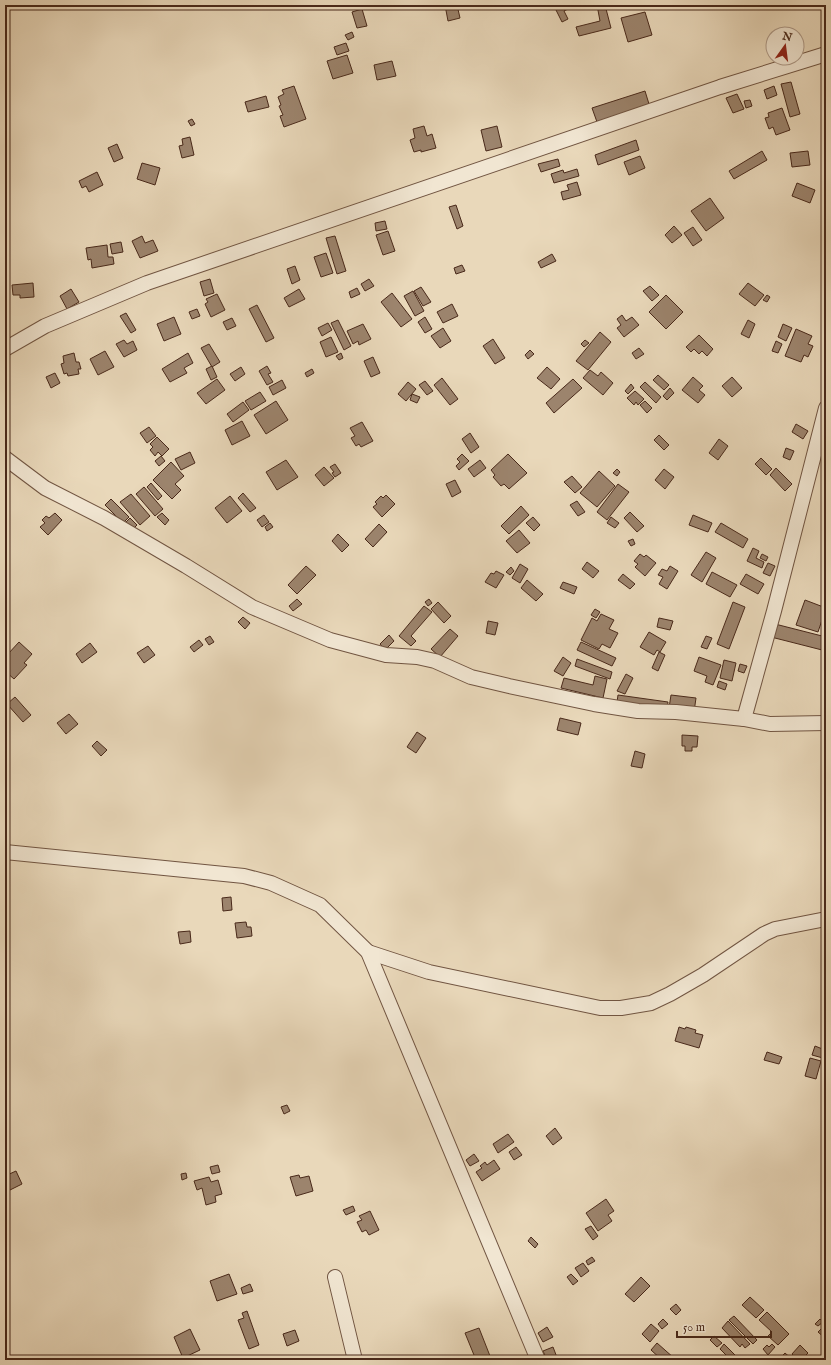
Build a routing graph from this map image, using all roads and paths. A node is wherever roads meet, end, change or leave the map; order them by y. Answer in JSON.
{"nodes":[{"id":1,"x":826,"y":54,"type":"edge"},
{"id":2,"x":5,"y":349,"type":"edge"},
{"id":3,"x":826,"y":408,"type":"edge"},
{"id":4,"x":5,"y":458,"type":"edge"},
{"id":5,"x":744,"y":718,"type":"junction"},
{"id":6,"x":826,"y":723,"type":"edge"},
{"id":7,"x":5,"y":852,"type":"edge"},
{"id":8,"x":826,"y":919,"type":"edge"},
{"id":9,"x":368,"y":952,"type":"junction"},
{"id":10,"x":335,"y":1276,"type":"dead end"},
{"id":11,"x":354,"y":1360,"type":"edge"},
{"id":12,"x":538,"y":1360,"type":"edge"}],
"edges":[{"from":1,"to":2,"type":"street"},
{"from":3,"to":5,"type":"street"},
{"from":4,"to":5,"type":"street"},
{"from":5,"to":6,"type":"street"},
{"from":7,"to":9,"type":"street"},
{"from":8,"to":9,"type":"street"},
{"from":9,"to":12,"type":"street"},
{"from":10,"to":11,"type":"street"}]}
